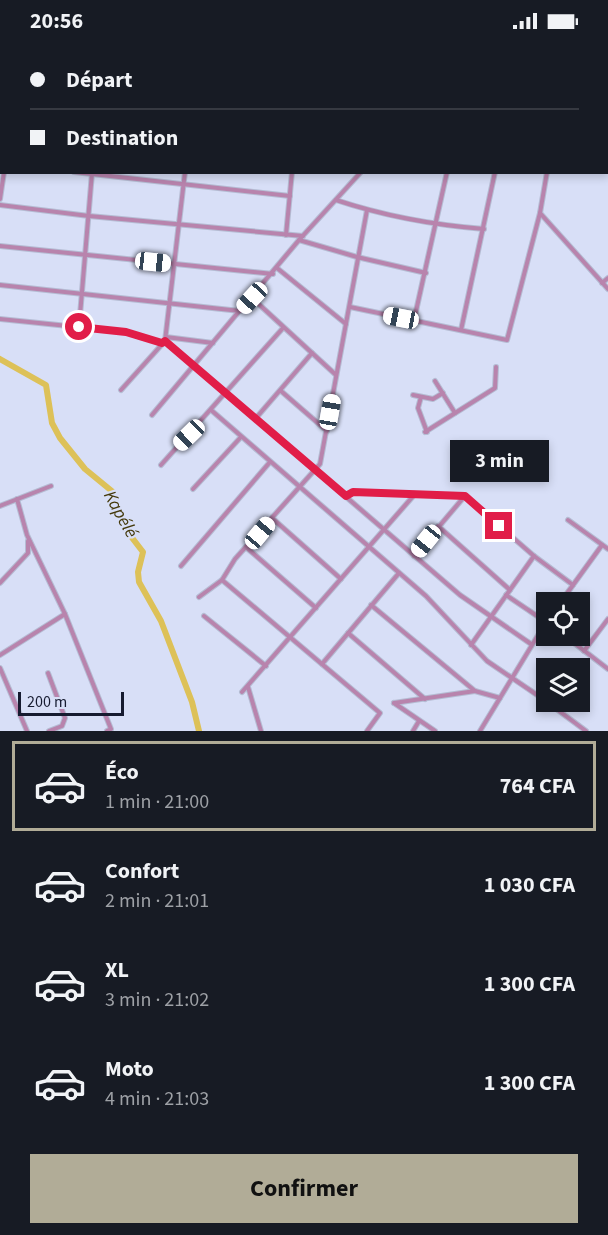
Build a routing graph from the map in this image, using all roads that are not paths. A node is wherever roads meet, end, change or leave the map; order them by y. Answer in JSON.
{"nodes":[{"id":1,"x":4,"y":174,"type":"edge"},
{"id":2,"x":92,"y":174,"type":"edge"},
{"id":3,"x":100,"y":174,"type":"edge"},
{"id":4,"x":185,"y":174,"type":"edge"},
{"id":5,"x":292,"y":174,"type":"edge"},
{"id":6,"x":359,"y":174,"type":"edge"},
{"id":7,"x":447,"y":174,"type":"edge"},
{"id":8,"x":495,"y":174,"type":"edge"},
{"id":9,"x":547,"y":174,"type":"edge"},
{"id":10,"x":184,"y":184,"type":"junction"},
{"id":11,"x":290,"y":196,"type":"junction"},
{"id":12,"x":0,"y":199,"type":"edge"},
{"id":13,"x":336,"y":200,"type":"junction"},
{"id":14,"x":0,"y":205,"type":"edge"},
{"id":15,"x":367,"y":210,"type":"junction"},
{"id":16,"x":540,"y":213,"type":"junction"},
{"id":17,"x":89,"y":216,"type":"junction"},
{"id":18,"x":180,"y":223,"type":"junction"},
{"id":19,"x":436,"y":224,"type":"junction"},
{"id":20,"x":484,"y":229,"type":"junction"},
{"id":21,"x":286,"y":235,"type":"junction"},
{"id":22,"x":303,"y":236,"type":"junction"},
{"id":23,"x":299,"y":240,"type":"junction"},
{"id":24,"x":0,"y":246,"type":"edge"},
{"id":25,"x":84,"y":255,"type":"junction"},
{"id":26,"x":357,"y":257,"type":"junction"},
{"id":27,"x":176,"y":264,"type":"junction"},
{"id":28,"x":277,"y":268,"type":"junction"},
{"id":29,"x":426,"y":273,"type":"junction"},
{"id":30,"x":273,"y":274,"type":"junction"},
{"id":31,"x":608,"y":278,"type":"edge"},
{"id":32,"x":602,"y":283,"type":"junction"},
{"id":33,"x":0,"y":285,"type":"edge"},
{"id":34,"x":608,"y":289,"type":"edge"},
{"id":35,"x":81,"y":295,"type":"junction"},
{"id":36,"x":252,"y":298,"type":"junction"},
{"id":37,"x":172,"y":305,"type":"junction"},
{"id":38,"x":350,"y":307,"type":"junction"},
{"id":39,"x":240,"y":311,"type":"junction"},
{"id":40,"x":0,"y":319,"type":"edge"},
{"id":41,"x":414,"y":320,"type":"junction"},
{"id":42,"x":346,"y":324,"type":"junction"},
{"id":43,"x":79,"y":327,"type":"junction"},
{"id":44,"x":283,"y":328,"type":"junction"},
{"id":45,"x":461,"y":330,"type":"junction"},
{"id":46,"x":165,"y":340,"type":"junction"},
{"id":47,"x":213,"y":343,"type":"junction"},
{"id":48,"x":312,"y":353,"type":"junction"},
{"id":49,"x":195,"y":364,"type":"junction"},
{"id":50,"x":496,"y":368,"type":"dead end"},
{"id":51,"x":336,"y":375,"type":"junction"},
{"id":52,"x":435,"y":381,"type":"dead end"},
{"id":53,"x":121,"y":390,"type":"dead end"},
{"id":54,"x":281,"y":391,"type":"junction"},
{"id":55,"x":227,"y":392,"type":"junction"},
{"id":56,"x":443,"y":393,"type":"junction"},
{"id":57,"x":414,"y":395,"type":"dead end"},
{"id":58,"x":422,"y":397,"type":"junction"},
{"id":59,"x":211,"y":410,"type":"junction"},
{"id":60,"x":455,"y":413,"type":"junction"},
{"id":61,"x":152,"y":415,"type":"dead end"},
{"id":62,"x":256,"y":418,"type":"junction"},
{"id":63,"x":327,"y":431,"type":"junction"},
{"id":64,"x":241,"y":437,"type":"junction"},
{"id":65,"x":270,"y":462,"type":"junction"},
{"id":66,"x":161,"y":465,"type":"dead end"},
{"id":67,"x":314,"y":470,"type":"junction"},
{"id":68,"x":51,"y":486,"type":"dead end"},
{"id":69,"x":300,"y":486,"type":"junction"},
{"id":70,"x":193,"y":489,"type":"dead end"},
{"id":71,"x":415,"y":494,"type":"junction"},
{"id":72,"x":346,"y":496,"type":"junction"},
{"id":73,"x":465,"y":496,"type":"junction"},
{"id":74,"x":17,"y":499,"type":"junction"},
{"id":75,"x":0,"y":506,"type":"edge"},
{"id":76,"x":272,"y":518,"type":"junction"},
{"id":77,"x":568,"y":520,"type":"dead end"},
{"id":78,"x":438,"y":526,"type":"junction"},
{"id":79,"x":384,"y":531,"type":"junction"},
{"id":80,"x":27,"y":536,"type":"junction"},
{"id":81,"x":602,"y":545,"type":"junction"},
{"id":82,"x":369,"y":547,"type":"junction"},
{"id":83,"x":247,"y":548,"type":"junction"},
{"id":84,"x":608,"y":549,"type":"edge"},
{"id":85,"x":414,"y":556,"type":"junction"},
{"id":86,"x":534,"y":556,"type":"junction"},
{"id":87,"x":181,"y":566,"type":"dead end"},
{"id":88,"x":399,"y":573,"type":"junction"},
{"id":89,"x":341,"y":579,"type":"junction"},
{"id":90,"x":222,"y":580,"type":"junction"},
{"id":91,"x":0,"y":584,"type":"edge"},
{"id":92,"x":573,"y":585,"type":"junction"},
{"id":93,"x":510,"y":590,"type":"junction"},
{"id":94,"x":568,"y":592,"type":"edge"},
{"id":95,"x":506,"y":595,"type":"junction"},
{"id":96,"x":199,"y":597,"type":"dead end"},
{"id":97,"x":372,"y":605,"type":"junction"},
{"id":98,"x":316,"y":608,"type":"junction"},
{"id":99,"x":65,"y":614,"type":"junction"},
{"id":100,"x":536,"y":615,"type":"edge"},
{"id":101,"x":204,"y":616,"type":"dead end"},
{"id":102,"x":491,"y":617,"type":"junction"},
{"id":103,"x":608,"y":619,"type":"edge"},
{"id":104,"x":348,"y":633,"type":"junction"},
{"id":105,"x":292,"y":637,"type":"junction"},
{"id":106,"x":536,"y":637,"type":"edge"},
{"id":107,"x":531,"y":644,"type":"junction"},
{"id":108,"x":471,"y":645,"type":"junction"},
{"id":109,"x":578,"y":646,"type":"edge"},
{"id":110,"x":585,"y":651,"type":"junction"},
{"id":111,"x":0,"y":655,"type":"edge"},
{"id":112,"x":322,"y":664,"type":"junction"},
{"id":113,"x":266,"y":666,"type":"junction"},
{"id":114,"x":0,"y":668,"type":"edge"},
{"id":115,"x":608,"y":669,"type":"edge"},
{"id":116,"x":48,"y":673,"type":"dead end"},
{"id":117,"x":513,"y":679,"type":"junction"},
{"id":118,"x":248,"y":686,"type":"junction"},
{"id":119,"x":475,"y":691,"type":"junction"},
{"id":120,"x":242,"y":692,"type":"dead end"},
{"id":121,"x":536,"y":695,"type":"edge"},
{"id":122,"x":500,"y":698,"type":"junction"},
{"id":123,"x":425,"y":699,"type":"junction"},
{"id":124,"x":560,"y":712,"type":"edge"},
{"id":125,"x":419,"y":721,"type":"junction"},
{"id":126,"x":27,"y":731,"type":"edge"},
{"id":127,"x":49,"y":731,"type":"edge"},
{"id":128,"x":107,"y":731,"type":"edge"},
{"id":129,"x":261,"y":731,"type":"edge"},
{"id":130,"x":367,"y":731,"type":"edge"},
{"id":131,"x":413,"y":731,"type":"edge"},
{"id":132,"x":435,"y":731,"type":"edge"},
{"id":133,"x":480,"y":731,"type":"edge"},
{"id":134,"x":586,"y":731,"type":"edge"}],
"edges":[{"from":1,"to":12,"type":"street"},
{"from":2,"to":17,"type":"street"},
{"from":3,"to":10,"type":"street"},
{"from":4,"to":10,"type":"street"},
{"from":5,"to":11,"type":"street"},
{"from":6,"to":13,"type":"street"},
{"from":7,"to":19,"type":"street"},
{"from":8,"to":20,"type":"street"},
{"from":9,"to":16,"type":"street"},
{"from":10,"to":11,"type":"street"},
{"from":10,"to":18,"type":"street"},
{"from":11,"to":21,"type":"street"},
{"from":13,"to":15,"type":"street"},
{"from":13,"to":22,"type":"street"},
{"from":14,"to":17,"type":"street"},
{"from":15,"to":19,"type":"street"},
{"from":15,"to":26,"type":"street"},
{"from":16,"to":32,"type":"street"},
{"from":16,"to":45,"type":"street"},
{"from":17,"to":18,"type":"street"},
{"from":17,"to":25,"type":"street"},
{"from":18,"to":21,"type":"street"},
{"from":18,"to":27,"type":"street"},
{"from":19,"to":20,"type":"street"},
{"from":19,"to":29,"type":"street"},
{"from":20,"to":45,"type":"street"},
{"from":21,"to":22,"type":"street"},
{"from":22,"to":23,"type":"street"},
{"from":23,"to":26,"type":"street"},
{"from":23,"to":28,"type":"street"},
{"from":24,"to":25,"type":"street"},
{"from":25,"to":27,"type":"street"},
{"from":25,"to":35,"type":"street"},
{"from":26,"to":29,"type":"street"},
{"from":26,"to":38,"type":"street"},
{"from":27,"to":30,"type":"street"},
{"from":27,"to":37,"type":"street"},
{"from":28,"to":30,"type":"street"},
{"from":28,"to":42,"type":"street"},
{"from":29,"to":41,"type":"street"},
{"from":30,"to":36,"type":"street"},
{"from":31,"to":32,"type":"street"},
{"from":32,"to":34,"type":"street"},
{"from":33,"to":35,"type":"street"},
{"from":35,"to":37,"type":"street"},
{"from":35,"to":43,"type":"street"},
{"from":36,"to":39,"type":"street"},
{"from":36,"to":44,"type":"street"},
{"from":37,"to":39,"type":"street"},
{"from":37,"to":46,"type":"street"},
{"from":38,"to":41,"type":"street"},
{"from":38,"to":42,"type":"street"},
{"from":39,"to":47,"type":"street"},
{"from":40,"to":43,"type":"street"},
{"from":41,"to":45,"type":"street"},
{"from":42,"to":51,"type":"street"},
{"from":43,"to":46,"type":"street"},
{"from":44,"to":48,"type":"street"},
{"from":44,"to":55,"type":"street"},
{"from":46,"to":47,"type":"street"},
{"from":46,"to":49,"type":"street"},
{"from":46,"to":53,"type":"street"},
{"from":47,"to":49,"type":"street"},
{"from":48,"to":51,"type":"street"},
{"from":48,"to":54,"type":"street"},
{"from":49,"to":55,"type":"street"},
{"from":49,"to":61,"type":"street"},
{"from":50,"to":60,"type":"street"},
{"from":51,"to":63,"type":"street"},
{"from":52,"to":56,"type":"street"},
{"from":54,"to":62,"type":"street"},
{"from":54,"to":63,"type":"street"},
{"from":55,"to":59,"type":"street"},
{"from":55,"to":62,"type":"street"},
{"from":56,"to":58,"type":"street"},
{"from":56,"to":60,"type":"street"},
{"from":57,"to":58,"type":"street"},
{"from":58,"to":60,"type":"street"},
{"from":59,"to":64,"type":"street"},
{"from":59,"to":66,"type":"street"},
{"from":62,"to":67,"type":"street"},
{"from":63,"to":67,"type":"street"},
{"from":64,"to":65,"type":"street"},
{"from":64,"to":70,"type":"street"},
{"from":65,"to":69,"type":"street"},
{"from":65,"to":87,"type":"street"},
{"from":67,"to":69,"type":"street"},
{"from":67,"to":72,"type":"street"},
{"from":68,"to":74,"type":"street"},
{"from":69,"to":76,"type":"street"},
{"from":69,"to":82,"type":"street"},
{"from":71,"to":72,"type":"street"},
{"from":71,"to":73,"type":"street"},
{"from":71,"to":79,"type":"street"},
{"from":72,"to":79,"type":"street"},
{"from":73,"to":78,"type":"street"},
{"from":73,"to":86,"type":"street"},
{"from":74,"to":75,"type":"street"},
{"from":74,"to":80,"type":"street"},
{"from":76,"to":83,"type":"street"},
{"from":76,"to":89,"type":"street"},
{"from":77,"to":81,"type":"street"},
{"from":78,"to":85,"type":"street"},
{"from":78,"to":93,"type":"street"},
{"from":79,"to":82,"type":"street"},
{"from":79,"to":85,"type":"street"},
{"from":80,"to":91,"type":"street"},
{"from":80,"to":99,"type":"street"},
{"from":81,"to":84,"type":"street"},
{"from":81,"to":92,"type":"street"},
{"from":82,"to":88,"type":"street"},
{"from":82,"to":89,"type":"street"},
{"from":83,"to":90,"type":"street"},
{"from":83,"to":98,"type":"street"},
{"from":85,"to":102,"type":"street"},
{"from":86,"to":92,"type":"street"},
{"from":86,"to":93,"type":"street"},
{"from":88,"to":97,"type":"street"},
{"from":88,"to":108,"type":"street"},
{"from":89,"to":98,"type":"street"},
{"from":90,"to":96,"type":"street"},
{"from":90,"to":105,"type":"street"},
{"from":92,"to":94,"type":"street"},
{"from":93,"to":95,"type":"street"},
{"from":95,"to":100,"type":"street"},
{"from":95,"to":102,"type":"street"},
{"from":97,"to":104,"type":"street"},
{"from":97,"to":119,"type":"street"},
{"from":98,"to":105,"type":"street"},
{"from":99,"to":111,"type":"street"},
{"from":99,"to":128,"type":"street"},
{"from":101,"to":113,"type":"street"},
{"from":102,"to":107,"type":"street"},
{"from":102,"to":108,"type":"street"},
{"from":103,"to":110,"type":"street"},
{"from":104,"to":112,"type":"street"},
{"from":104,"to":123,"type":"street"},
{"from":105,"to":112,"type":"street"},
{"from":105,"to":113,"type":"street"},
{"from":106,"to":107,"type":"street"},
{"from":107,"to":117,"type":"street"},
{"from":108,"to":117,"type":"street"},
{"from":109,"to":110,"type":"street"},
{"from":110,"to":115,"type":"street"},
{"from":112,"to":130,"type":"street"},
{"from":113,"to":118,"type":"street"},
{"from":114,"to":126,"type":"street"},
{"from":116,"to":127,"type":"street"},
{"from":117,"to":121,"type":"street"},
{"from":117,"to":122,"type":"street"},
{"from":118,"to":120,"type":"street"},
{"from":118,"to":129,"type":"street"},
{"from":119,"to":122,"type":"street"},
{"from":119,"to":123,"type":"street"},
{"from":122,"to":133,"type":"street"},
{"from":123,"to":125,"type":"street"},
{"from":124,"to":134,"type":"street"},
{"from":125,"to":131,"type":"street"},
{"from":125,"to":132,"type":"street"}]}
